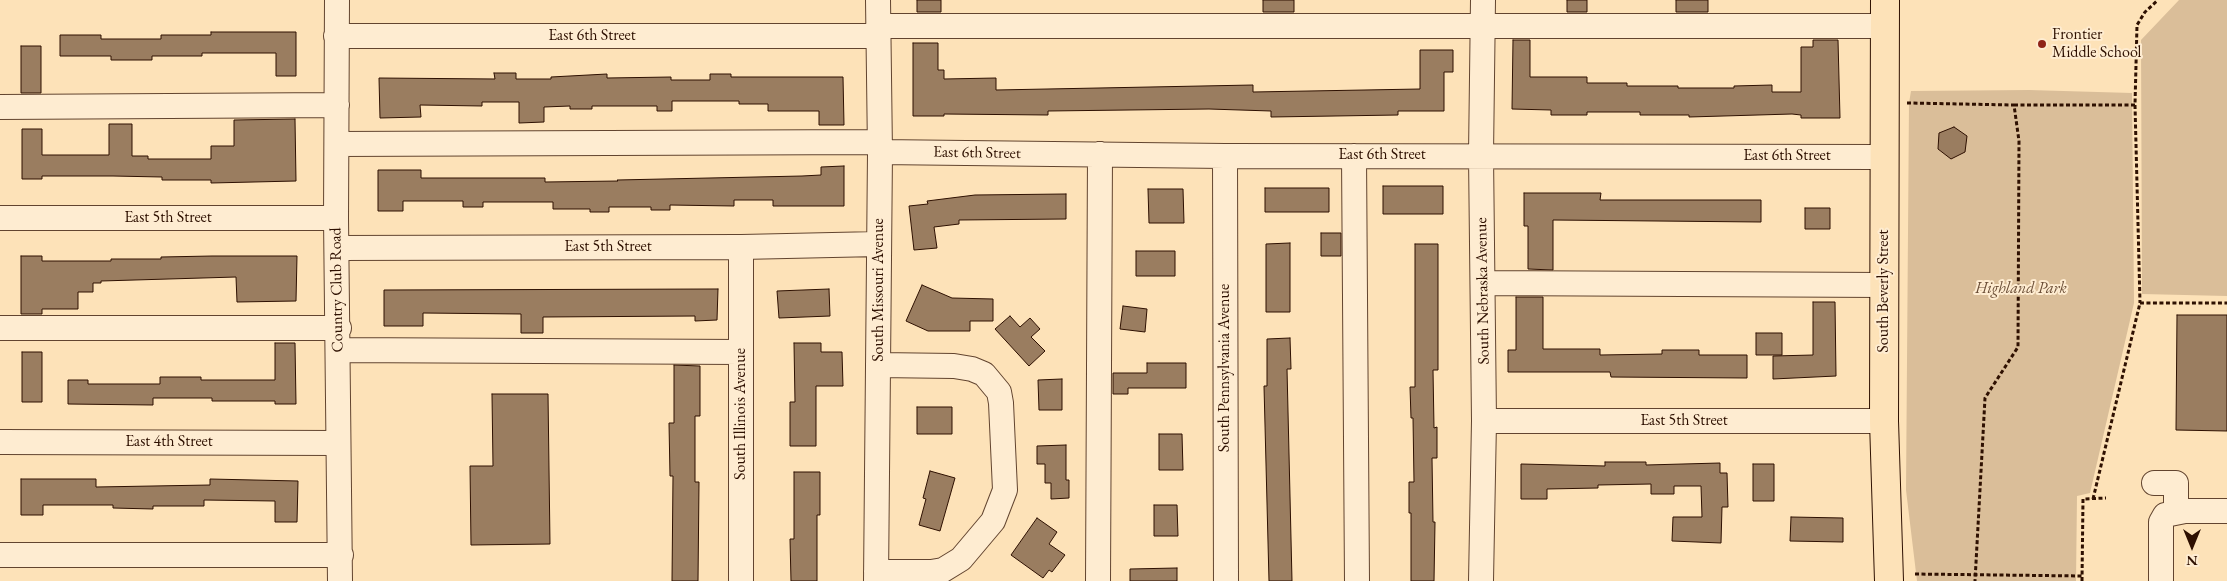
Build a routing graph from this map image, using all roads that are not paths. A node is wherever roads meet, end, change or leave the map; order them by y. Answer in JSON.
{"nodes":[{"id":1,"x":337,"y":0,"type":"edge"},
{"id":2,"x":878,"y":0,"type":"edge"},
{"id":3,"x":1483,"y":0,"type":"edge"},
{"id":4,"x":1885,"y":13,"type":"edge"},
{"id":5,"x":1483,"y":26,"type":"junction"},
{"id":6,"x":878,"y":31,"type":"junction"},
{"id":7,"x":336,"y":36,"type":"junction"},
{"id":8,"x":337,"y":105,"type":"junction"},
{"id":9,"x":0,"y":107,"type":"edge"},
{"id":10,"x":337,"y":144,"type":"junction"},
{"id":11,"x":880,"y":147,"type":"junction"},
{"id":12,"x":1100,"y":154,"type":"junction"},
{"id":13,"x":1481,"y":155,"type":"junction"},
{"id":14,"x":1225,"y":156,"type":"junction"},
{"id":15,"x":1354,"y":156,"type":"junction"},
{"id":16,"x":1884,"y":157,"type":"junction"},
{"id":17,"x":0,"y":218,"type":"edge"},
{"id":18,"x":336,"y":218,"type":"junction"},
{"id":19,"x":878,"y":244,"type":"junction"},
{"id":20,"x":741,"y":247,"type":"junction"},
{"id":21,"x":337,"y":248,"type":"junction"},
{"id":22,"x":1483,"y":284,"type":"junction"},
{"id":23,"x":1884,"y":286,"type":"junction"},
{"id":24,"x":0,"y":328,"type":"edge"},
{"id":25,"x":339,"y":339,"type":"junction"},
{"id":26,"x":741,"y":352,"type":"junction"},
{"id":27,"x":879,"y":365,"type":"junction"},
{"id":28,"x":1484,"y":421,"type":"junction"},
{"id":29,"x":1884,"y":421,"type":"junction"},
{"id":30,"x":0,"y":442,"type":"edge"},
{"id":31,"x":338,"y":443,"type":"junction"},
{"id":32,"x":2154,"y":483,"type":"dead end"},
{"id":33,"x":2176,"y":511,"type":"junction"},
{"id":34,"x":2227,"y":512,"type":"edge"},
{"id":35,"x":0,"y":555,"type":"edge"},
{"id":36,"x":340,"y":555,"type":"junction"},
{"id":37,"x":876,"y":577,"type":"edge"},
{"id":38,"x":340,"y":581,"type":"edge"},
{"id":39,"x":741,"y":581,"type":"edge"},
{"id":40,"x":1098,"y":581,"type":"edge"},
{"id":41,"x":1226,"y":581,"type":"edge"},
{"id":42,"x":1357,"y":581,"type":"edge"},
{"id":43,"x":1481,"y":581,"type":"edge"},
{"id":44,"x":1889,"y":581,"type":"edge"},
{"id":45,"x":2161,"y":581,"type":"edge"}],
"edges":[{"from":1,"to":7,"type":"street","name":"Country Club Road"},
{"from":2,"to":6,"type":"street","name":"South Missouri Avenue"},
{"from":3,"to":5,"type":"street","name":"South Nebraska Avenue"},
{"from":4,"to":5,"type":"street","name":"East 6th Street"},
{"from":4,"to":16,"type":"main road","name":"South Beverly Street"},
{"from":5,"to":6,"type":"street","name":"East 6th Street"},
{"from":5,"to":13,"type":"street","name":"South Nebraska Avenue"},
{"from":6,"to":7,"type":"street","name":"East 6th Street"},
{"from":6,"to":11,"type":"street","name":"South Missouri Avenue"},
{"from":7,"to":8,"type":"street","name":"Country Club Road"},
{"from":8,"to":9,"type":"street"},
{"from":8,"to":10,"type":"street","name":"Country Club Road"},
{"from":10,"to":11,"type":"street","name":"East 6th Street"},
{"from":10,"to":18,"type":"street","name":"Country Club Road"},
{"from":11,"to":12,"type":"street","name":"East 6th Street"},
{"from":11,"to":19,"type":"street","name":"South Missouri Avenue"},
{"from":12,"to":14,"type":"street","name":"East 6th Street"},
{"from":12,"to":40,"type":"street"},
{"from":13,"to":15,"type":"street","name":"East 6th Street"},
{"from":13,"to":16,"type":"street","name":"East 6th Street"},
{"from":13,"to":22,"type":"street","name":"South Nebraska Avenue"},
{"from":14,"to":15,"type":"street","name":"East 6th Street"},
{"from":14,"to":41,"type":"street","name":"South Pennsylvania Avenue"},
{"from":15,"to":42,"type":"street"},
{"from":16,"to":23,"type":"main road","name":"South Beverly Street"},
{"from":17,"to":18,"type":"street","name":"East 5th Street"},
{"from":18,"to":21,"type":"street","name":"Country Club Road"},
{"from":19,"to":20,"type":"street","name":"East 5th Street"},
{"from":19,"to":27,"type":"street","name":"South Missouri Avenue"},
{"from":20,"to":21,"type":"street","name":"East 5th Street"},
{"from":20,"to":26,"type":"street","name":"South Illinois Avenue"},
{"from":21,"to":25,"type":"street","name":"Country Club Road"},
{"from":22,"to":23,"type":"street"},
{"from":22,"to":28,"type":"street","name":"South Nebraska Avenue"},
{"from":23,"to":29,"type":"main road","name":"South Beverly Street"},
{"from":24,"to":25,"type":"street"},
{"from":25,"to":26,"type":"street"},
{"from":25,"to":31,"type":"street","name":"Country Club Road"},
{"from":26,"to":39,"type":"street","name":"South Illinois Avenue"},
{"from":27,"to":37,"type":"street","name":"South Missouri Avenue"},
{"from":27,"to":37,"type":"street"},
{"from":28,"to":29,"type":"street","name":"East 5th Street"},
{"from":28,"to":43,"type":"street","name":"South Nebraska Avenue"},
{"from":29,"to":44,"type":"main road","name":"South Beverly Street"},
{"from":30,"to":31,"type":"street","name":"East 4th Street"},
{"from":31,"to":36,"type":"street","name":"Country Club Road"},
{"from":32,"to":33,"type":"street"},
{"from":33,"to":34,"type":"street"},
{"from":33,"to":45,"type":"street"},
{"from":35,"to":36,"type":"street"},
{"from":36,"to":38,"type":"street","name":"Country Club Road"}]}
